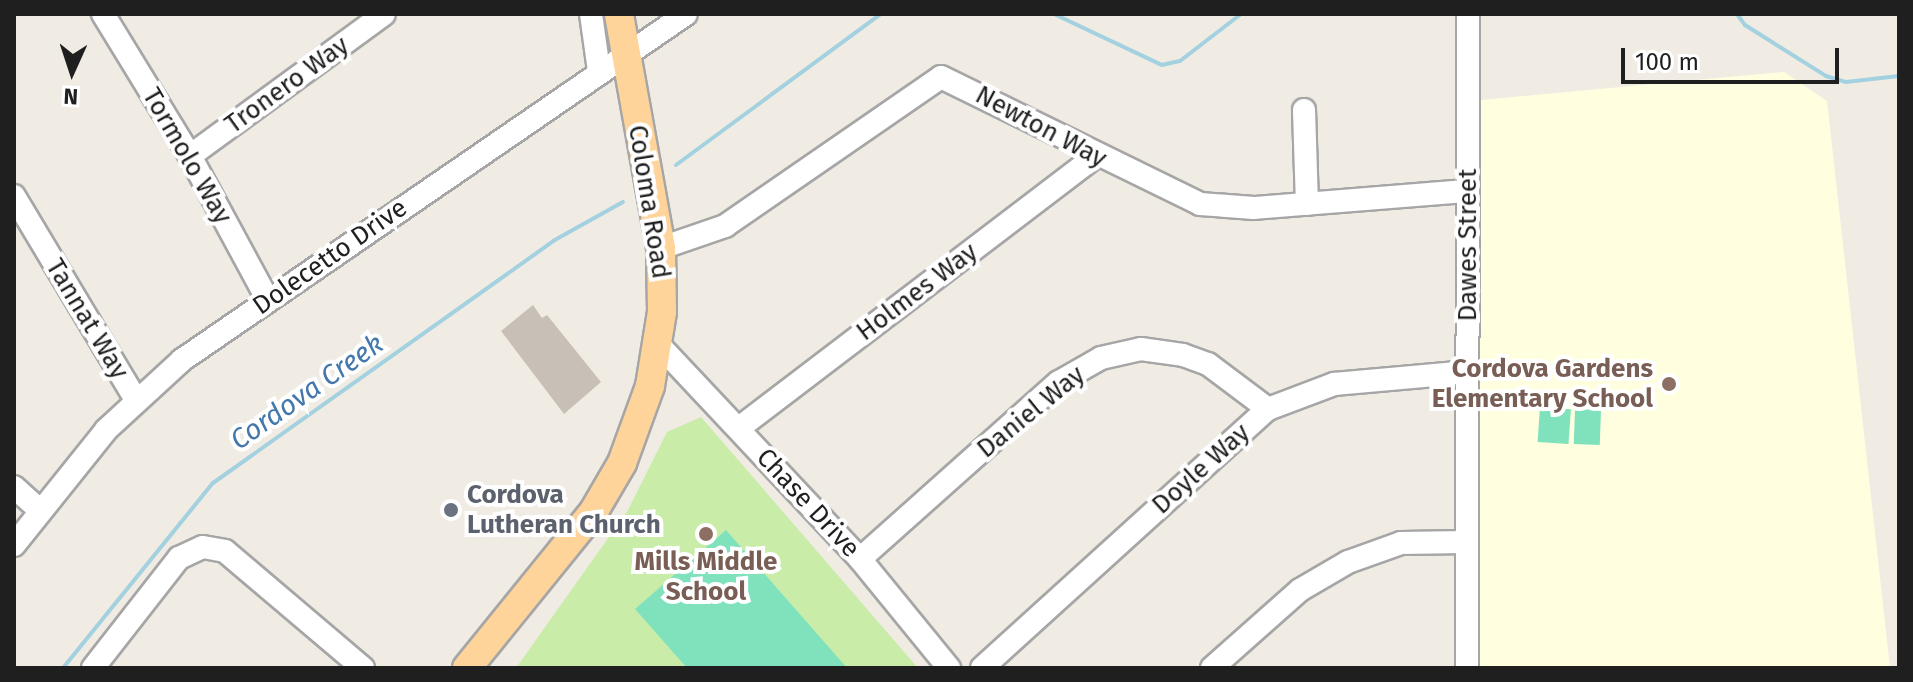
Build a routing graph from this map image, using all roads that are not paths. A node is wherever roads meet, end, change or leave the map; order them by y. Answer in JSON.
{"nodes":[{"id":1,"x":103,"y":14,"type":"edge"},
{"id":2,"x":384,"y":14,"type":"edge"},
{"id":3,"x":591,"y":14,"type":"edge"},
{"id":4,"x":619,"y":14,"type":"edge"},
{"id":5,"x":686,"y":14,"type":"edge"},
{"id":6,"x":1468,"y":14,"type":"edge"},
{"id":7,"x":625,"y":53,"type":"junction"},
{"id":8,"x":599,"y":71,"type":"junction"},
{"id":9,"x":1304,"y":110,"type":"dead end"},
{"id":10,"x":190,"y":156,"type":"junction"},
{"id":11,"x":1095,"y":157,"type":"junction"},
{"id":12,"x":1467,"y":191,"type":"junction"},
{"id":13,"x":14,"y":196,"type":"edge"},
{"id":14,"x":1307,"y":204,"type":"junction"},
{"id":15,"x":661,"y":248,"type":"junction"},
{"id":16,"x":268,"y":300,"type":"junction"},
{"id":17,"x":659,"y":345,"type":"junction"},
{"id":18,"x":1468,"y":372,"type":"junction"},
{"id":19,"x":136,"y":400,"type":"junction"},
{"id":20,"x":1268,"y":409,"type":"junction"},
{"id":21,"x":739,"y":428,"type":"junction"},
{"id":22,"x":14,"y":487,"type":"edge"},
{"id":23,"x":41,"y":511,"type":"junction"},
{"id":24,"x":1467,"y":542,"type":"junction"},
{"id":25,"x":14,"y":545,"type":"edge"},
{"id":26,"x":860,"y":559,"type":"junction"},
{"id":27,"x":93,"y":668,"type":"edge"},
{"id":28,"x":363,"y":668,"type":"edge"},
{"id":29,"x":467,"y":668,"type":"edge"},
{"id":30,"x":949,"y":668,"type":"edge"},
{"id":31,"x":982,"y":668,"type":"edge"},
{"id":32,"x":1212,"y":668,"type":"edge"},
{"id":33,"x":1467,"y":668,"type":"edge"}],
"edges":[{"from":1,"to":10,"type":"street","name":"Tormolo Way"},
{"from":2,"to":10,"type":"street","name":"Tronero Way"},
{"from":3,"to":8,"type":"street"},
{"from":4,"to":7,"type":"main road","name":"Coloma Road"},
{"from":5,"to":7,"type":"street","name":"Dolecetto Drive"},
{"from":6,"to":12,"type":"street","name":"Dawes Street"},
{"from":7,"to":8,"type":"street","name":"Dolecetto Drive"},
{"from":7,"to":15,"type":"main road","name":"Coloma Road"},
{"from":8,"to":16,"type":"street","name":"Dolecetto Drive"},
{"from":9,"to":14,"type":"street"},
{"from":10,"to":16,"type":"street","name":"Tormolo Way"},
{"from":11,"to":14,"type":"street","name":"Newton Way"},
{"from":11,"to":15,"type":"street","name":"Newton Way"},
{"from":11,"to":21,"type":"street","name":"Holmes Way"},
{"from":12,"to":14,"type":"street","name":"Newton Way"},
{"from":12,"to":18,"type":"street","name":"Dawes Street"},
{"from":13,"to":19,"type":"street","name":"Tannat Way"},
{"from":15,"to":17,"type":"main road","name":"Coloma Road"},
{"from":16,"to":19,"type":"street","name":"Dolecetto Drive"},
{"from":17,"to":21,"type":"street","name":"Chase Drive"},
{"from":17,"to":29,"type":"main road","name":"Coloma Road"},
{"from":18,"to":20,"type":"street","name":"Doyle Way"},
{"from":18,"to":24,"type":"street","name":"Dawes Street"},
{"from":19,"to":23,"type":"street","name":"Dolecetto Drive"},
{"from":20,"to":26,"type":"street","name":"Daniel Way"},
{"from":20,"to":31,"type":"street","name":"Doyle Way"},
{"from":21,"to":26,"type":"street","name":"Chase Drive"},
{"from":22,"to":23,"type":"street"},
{"from":23,"to":25,"type":"street","name":"Dolecetto Drive"},
{"from":24,"to":32,"type":"street"},
{"from":24,"to":33,"type":"street","name":"Dawes Street"},
{"from":26,"to":30,"type":"street","name":"Chase Drive"},
{"from":27,"to":28,"type":"street"}]}
